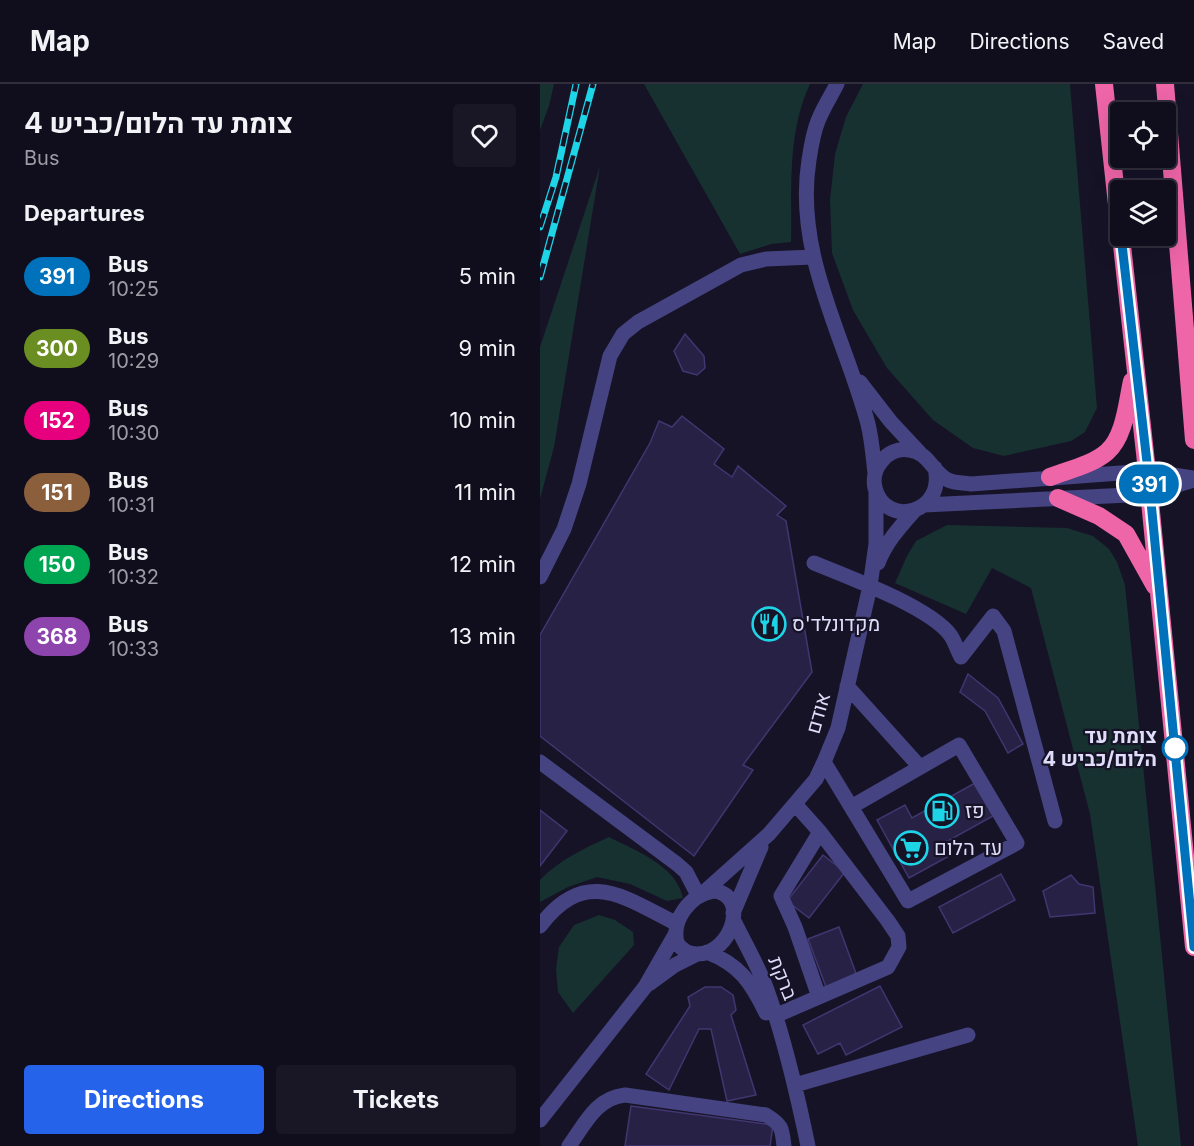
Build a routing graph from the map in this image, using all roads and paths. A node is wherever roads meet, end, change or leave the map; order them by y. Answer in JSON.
{"nodes":[{"id":1,"x":837,"y":84,"type":"edge"},
{"id":2,"x":1104,"y":84,"type":"edge"},
{"id":3,"x":1165,"y":84,"type":"edge"},
{"id":4,"x":1115,"y":180,"type":"edge"},
{"id":5,"x":1122,"y":246,"type":"edge"},
{"id":6,"x":813,"y":257,"type":"junction"},
{"id":7,"x":1135,"y":364,"type":"junction"},
{"id":8,"x":852,"y":368,"type":"junction"},
{"id":9,"x":1194,"y":440,"type":"edge"},
{"id":10,"x":920,"y":453,"type":"junction"},
{"id":11,"x":935,"y":468,"type":"junction"},
{"id":12,"x":1148,"y":471,"type":"junction"},
{"id":13,"x":875,"y":473,"type":"junction"},
{"id":14,"x":1050,"y":477,"type":"junction"},
{"id":15,"x":1194,"y":479,"type":"edge"},
{"id":16,"x":876,"y":492,"type":"junction"},
{"id":17,"x":1149,"y":494,"type":"junction"},
{"id":18,"x":1058,"y":498,"type":"junction"},
{"id":19,"x":919,"y":508,"type":"junction"},
{"id":20,"x":814,"y":563,"type":"dead end"},
{"id":21,"x":540,"y":577,"type":"edge"},
{"id":22,"x":870,"y":586,"type":"junction"},
{"id":23,"x":1159,"y":594,"type":"junction"},
{"id":24,"x":848,"y":686,"type":"junction"},
{"id":25,"x":540,"y":762,"type":"edge"},
{"id":26,"x":824,"y":762,"type":"junction"},
{"id":27,"x":920,"y":767,"type":"junction"},
{"id":28,"x":795,"y":804,"type":"junction"},
{"id":29,"x":851,"y":807,"type":"junction"},
{"id":30,"x":1055,"y":821,"type":"dead end"},
{"id":31,"x":820,"y":832,"type":"junction"},
{"id":32,"x":769,"y":834,"type":"junction"},
{"id":33,"x":701,"y":894,"type":"junction"},
{"id":34,"x":733,"y":916,"type":"junction"},
{"id":35,"x":540,"y":926,"type":"edge"},
{"id":36,"x":676,"y":929,"type":"junction"},
{"id":37,"x":1194,"y":947,"type":"edge"},
{"id":38,"x":702,"y":953,"type":"junction"},
{"id":39,"x":645,"y":987,"type":"junction"},
{"id":40,"x":819,"y":997,"type":"junction"},
{"id":41,"x":775,"y":1016,"type":"junction"},
{"id":42,"x":968,"y":1035,"type":"dead end"},
{"id":43,"x":787,"y":1056,"type":"junction"},
{"id":44,"x":795,"y":1085,"type":"junction"},
{"id":45,"x":540,"y":1120,"type":"edge"},
{"id":46,"x":569,"y":1146,"type":"edge"},
{"id":47,"x":784,"y":1146,"type":"edge"},
{"id":48,"x":808,"y":1146,"type":"edge"}],
"edges":[{"from":1,"to":6,"type":"street"},
{"from":2,"to":4,"type":"highway"},
{"from":3,"to":9,"type":"highway"},
{"from":5,"to":7,"type":"highway"},
{"from":6,"to":8,"type":"street"},
{"from":6,"to":21,"type":"street"},
{"from":7,"to":12,"type":"highway"},
{"from":7,"to":14,"type":"highway"},
{"from":8,"to":10,"type":"street"},
{"from":8,"to":13,"type":"street"},
{"from":10,"to":11,"type":"street"},
{"from":10,"to":13,"type":"street"},
{"from":11,"to":14,"type":"street"},
{"from":11,"to":19,"type":"street"},
{"from":12,"to":14,"type":"street"},
{"from":12,"to":15,"type":"street"},
{"from":12,"to":17,"type":"highway"},
{"from":13,"to":16,"type":"street"},
{"from":15,"to":17,"type":"street"},
{"from":16,"to":19,"type":"street"},
{"from":16,"to":22,"type":"street","name":"אודם"},
{"from":17,"to":18,"type":"street"},
{"from":17,"to":23,"type":"highway"},
{"from":18,"to":19,"type":"street"},
{"from":18,"to":23,"type":"highway"},
{"from":19,"to":22,"type":"street","name":"אודם"},
{"from":20,"to":22,"type":"street"},
{"from":22,"to":24,"type":"street","name":"אודם"},
{"from":22,"to":30,"type":"street"},
{"from":23,"to":37,"type":"highway"},
{"from":24,"to":26,"type":"street","name":"אודם"},
{"from":24,"to":27,"type":"street"},
{"from":25,"to":33,"type":"street"},
{"from":26,"to":28,"type":"street","name":"אודם"},
{"from":26,"to":29,"type":"street"},
{"from":27,"to":29,"type":"street"},
{"from":27,"to":29,"type":"street"},
{"from":28,"to":31,"type":"street"},
{"from":28,"to":32,"type":"street","name":"אודם"},
{"from":31,"to":40,"type":"street"},
{"from":31,"to":40,"type":"street"},
{"from":32,"to":33,"type":"street","name":"אודם"},
{"from":32,"to":34,"type":"street","name":"אודם"},
{"from":33,"to":34,"type":"street"},
{"from":33,"to":36,"type":"street"},
{"from":34,"to":38,"type":"street"},
{"from":34,"to":41,"type":"street","name":"ברקת"},
{"from":35,"to":36,"type":"street"},
{"from":36,"to":38,"type":"street"},
{"from":36,"to":39,"type":"street"},
{"from":38,"to":39,"type":"street"},
{"from":38,"to":43,"type":"street","name":"ברקת"},
{"from":39,"to":45,"type":"street"},
{"from":40,"to":41,"type":"street"},
{"from":41,"to":43,"type":"street","name":"ברקת"},
{"from":42,"to":44,"type":"street"},
{"from":43,"to":44,"type":"street","name":"ברקת"},
{"from":44,"to":48,"type":"street","name":"ברקת"},
{"from":46,"to":47,"type":"street"}]}
